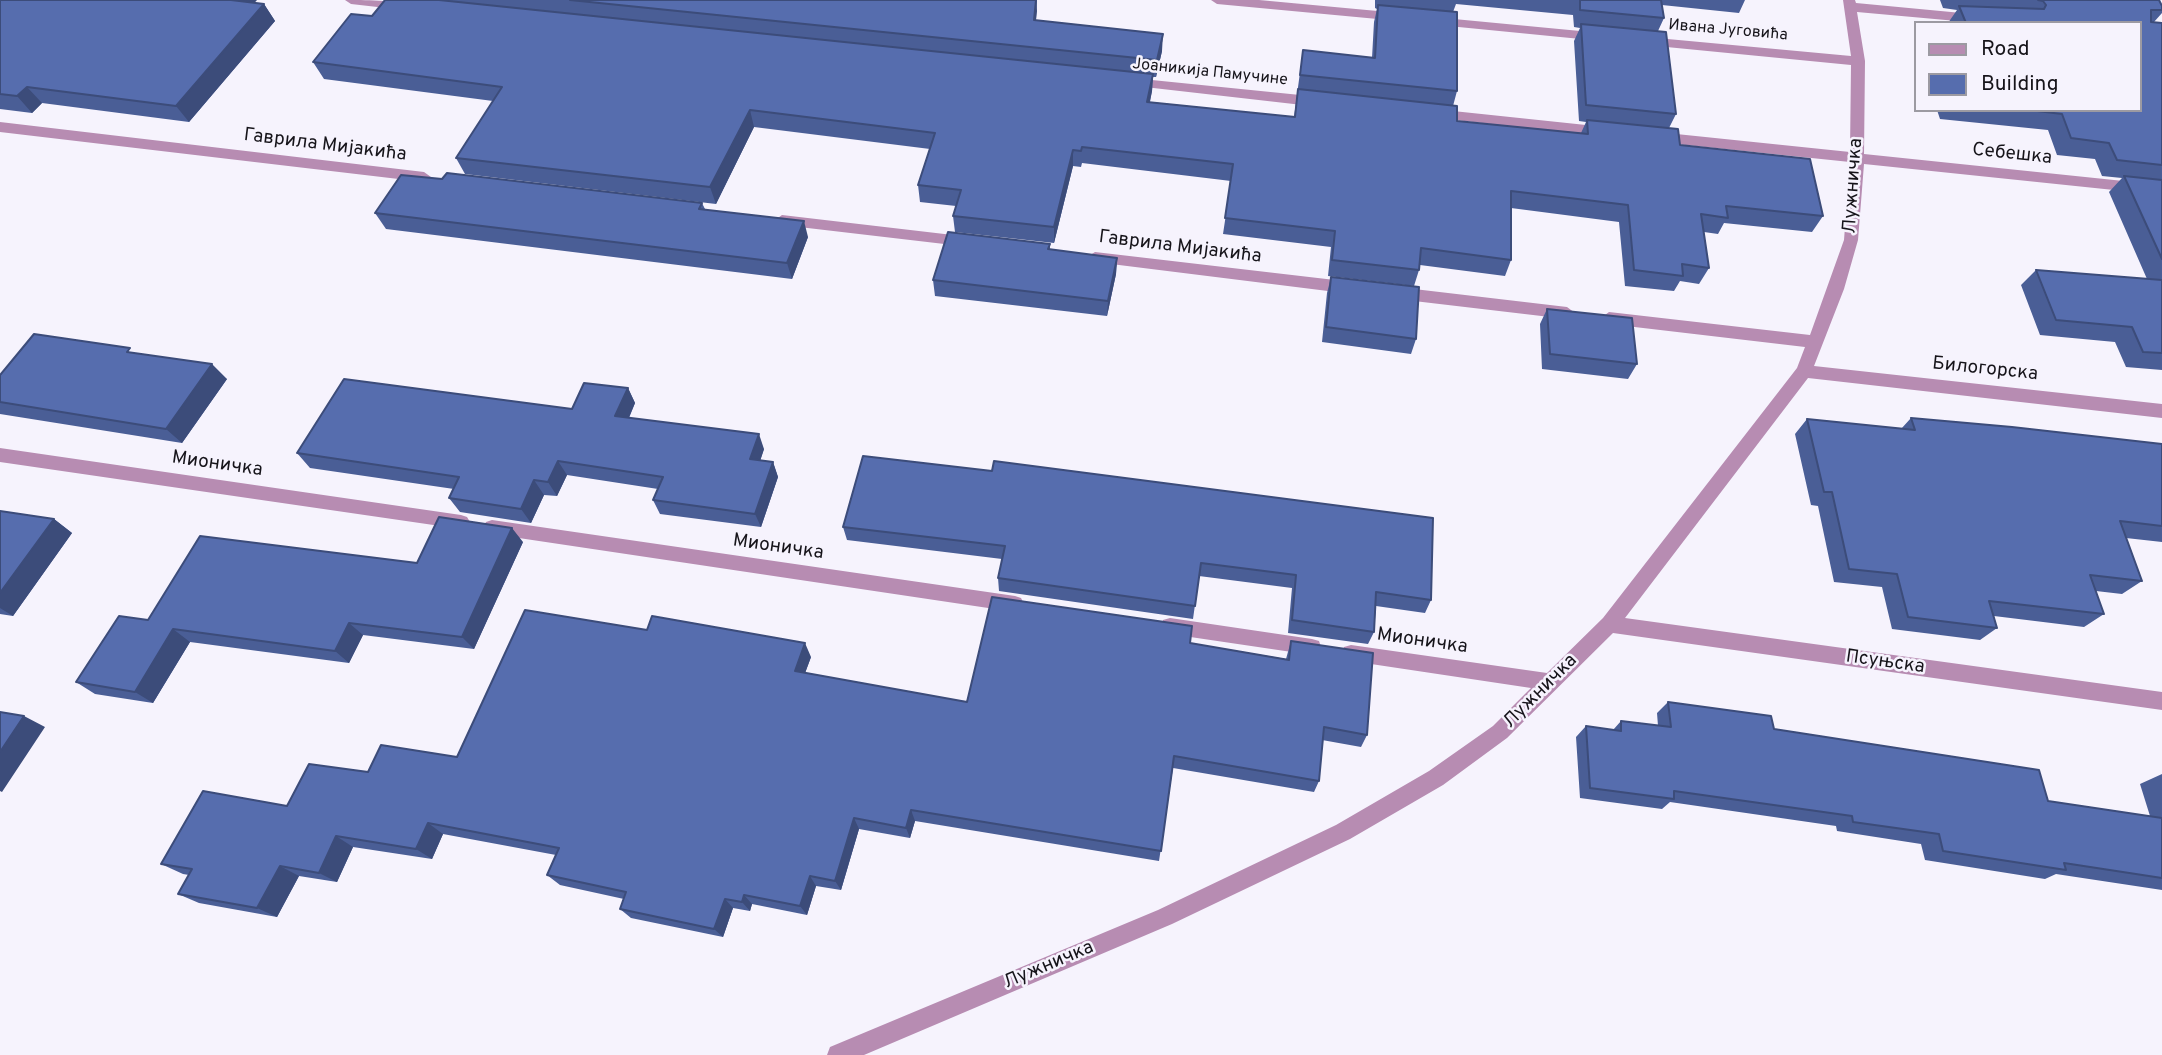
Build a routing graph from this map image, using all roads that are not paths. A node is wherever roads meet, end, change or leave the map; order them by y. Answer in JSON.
{"nodes":[{"id":1,"x":351,"y":0,"type":"edge"},
{"id":2,"x":1217,"y":0,"type":"edge"},
{"id":3,"x":1850,"y":4,"type":"edge"},
{"id":4,"x":420,"y":7,"type":"edge"},
{"id":5,"x":2007,"y":21,"type":"edge"},
{"id":6,"x":1858,"y":61,"type":"junction"},
{"id":7,"x":1111,"y":80,"type":"edge"},
{"id":8,"x":1332,"y":103,"type":"edge"},
{"id":9,"x":1415,"y":112,"type":"edge"},
{"id":10,"x":0,"y":127,"type":"edge"},
{"id":11,"x":1857,"y":158,"type":"junction"},
{"id":12,"x":443,"y":180,"type":"edge"},
{"id":13,"x":2162,"y":190,"type":"edge"},
{"id":14,"x":761,"y":217,"type":"edge"},
{"id":15,"x":983,"y":244,"type":"edge"},
{"id":16,"x":1080,"y":255,"type":"edge"},
{"id":17,"x":1814,"y":342,"type":"junction"},
{"id":18,"x":1804,"y":371,"type":"junction"},
{"id":19,"x":2162,"y":411,"type":"edge"},
{"id":20,"x":0,"y":455,"type":"edge"},
{"id":21,"x":1038,"y":607,"type":"edge"},
{"id":22,"x":1148,"y":623,"type":"edge"},
{"id":23,"x":1609,"y":624,"type":"junction"},
{"id":24,"x":1549,"y":682,"type":"junction"},
{"id":25,"x":2162,"y":701,"type":"edge"},
{"id":26,"x":838,"y":1055,"type":"edge"}],
"edges":[{"from":1,"to":4,"type":"street"},
{"from":2,"to":6,"type":"street","name":"Ивана Југовића"},
{"from":3,"to":5,"type":"street"},
{"from":3,"to":6,"type":"street","name":"Лужничка"},
{"from":6,"to":11,"type":"street","name":"Лужничка"},
{"from":7,"to":8,"type":"street","name":"Јоаникија Памучине"},
{"from":9,"to":11,"type":"street"},
{"from":10,"to":12,"type":"street","name":"Гаврила Мијакића"},
{"from":11,"to":13,"type":"street","name":"Себешка"},
{"from":11,"to":17,"type":"street","name":"Лужничка"},
{"from":14,"to":15,"type":"street"},
{"from":16,"to":17,"type":"street","name":"Гаврила Мијакића"},
{"from":17,"to":18,"type":"street","name":"Лужничка"},
{"from":18,"to":19,"type":"street","name":"Билогорска"},
{"from":18,"to":23,"type":"street","name":"Лужничка"},
{"from":20,"to":21,"type":"street","name":"Мионичка"},
{"from":22,"to":24,"type":"street","name":"Мионичка"},
{"from":23,"to":24,"type":"street","name":"Лужничка"},
{"from":23,"to":25,"type":"street","name":"Псуњска"},
{"from":24,"to":26,"type":"street","name":"Лужничка"}]}
